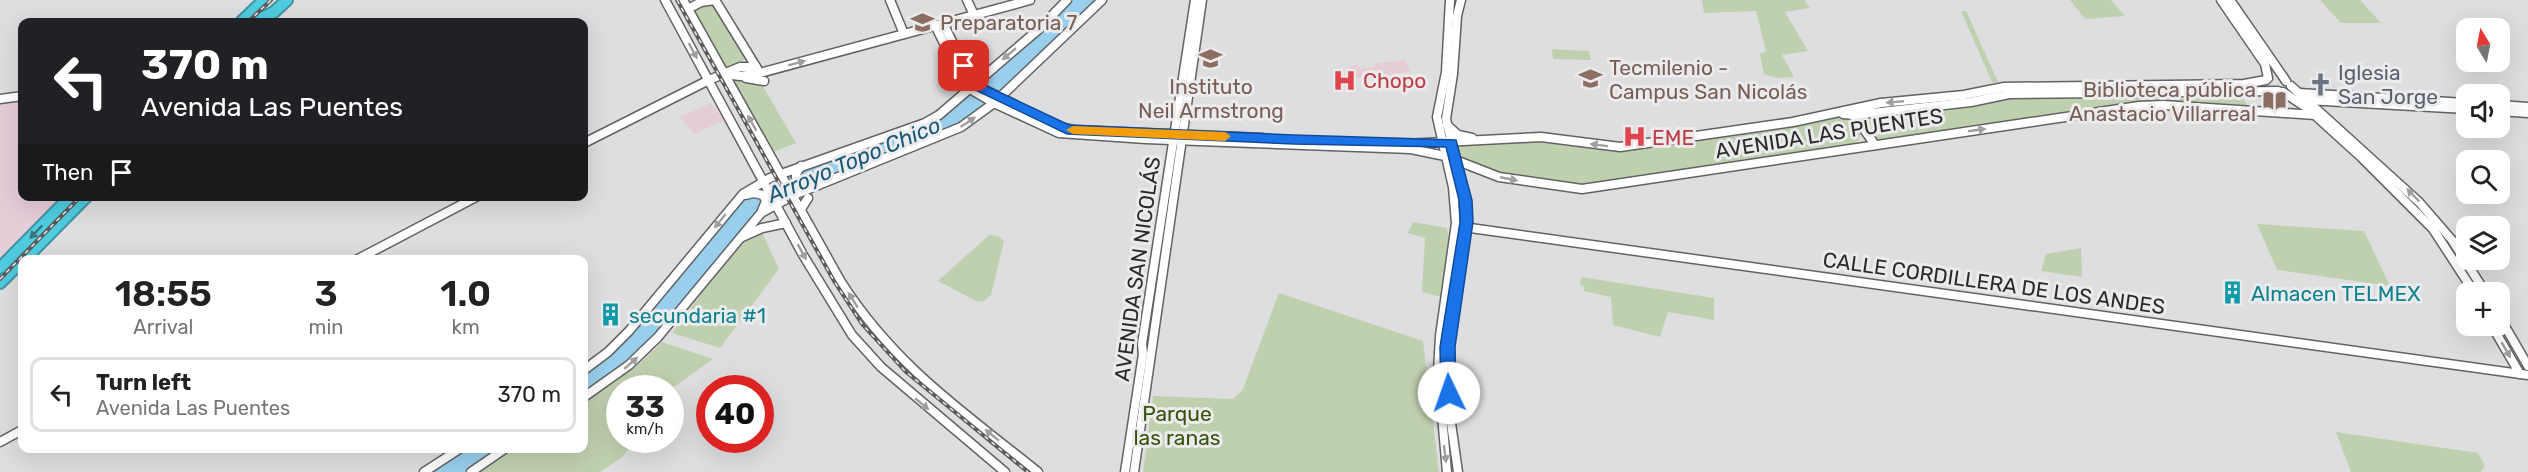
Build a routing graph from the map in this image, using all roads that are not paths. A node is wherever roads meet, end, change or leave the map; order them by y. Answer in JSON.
{"nodes":[{"id":1,"x":278,"y":0,"type":"edge"},
{"id":2,"x":287,"y":0,"type":"edge"},
{"id":3,"x":665,"y":0,"type":"edge"},
{"id":4,"x":699,"y":0,"type":"edge"},
{"id":5,"x":715,"y":0,"type":"edge"},
{"id":6,"x":890,"y":0,"type":"edge"},
{"id":7,"x":967,"y":0,"type":"edge"},
{"id":8,"x":1029,"y":0,"type":"edge"},
{"id":9,"x":1067,"y":0,"type":"edge"},
{"id":10,"x":1102,"y":0,"type":"edge"},
{"id":11,"x":1194,"y":0,"type":"edge"},
{"id":12,"x":1202,"y":0,"type":"edge"},
{"id":13,"x":1450,"y":0,"type":"edge"},
{"id":14,"x":1461,"y":0,"type":"edge"},
{"id":15,"x":2221,"y":0,"type":"edge"},
{"id":16,"x":2230,"y":0,"type":"edge"},
{"id":17,"x":261,"y":1,"type":"edge"},
{"id":18,"x":685,"y":4,"type":"edge"},
{"id":19,"x":670,"y":8,"type":"junction"},
{"id":20,"x":974,"y":15,"type":"junction"},
{"id":21,"x":244,"y":18,"type":"edge"},
{"id":22,"x":261,"y":18,"type":"edge"},
{"id":23,"x":263,"y":18,"type":"edge"},
{"id":24,"x":939,"y":24,"type":"junction"},
{"id":25,"x":904,"y":34,"type":"junction"},
{"id":26,"x":751,"y":58,"type":"junction"},
{"id":27,"x":758,"y":70,"type":"junction"},
{"id":28,"x":740,"y":72,"type":"junction"},
{"id":29,"x":724,"y":74,"type":"junction"},
{"id":30,"x":2267,"y":79,"type":"junction"},
{"id":31,"x":709,"y":80,"type":"junction"},
{"id":32,"x":764,"y":81,"type":"dead end"},
{"id":33,"x":2289,"y":83,"type":"junction"},
{"id":34,"x":972,"y":88,"type":"junction"},
{"id":35,"x":2281,"y":92,"type":"junction"},
{"id":36,"x":2296,"y":95,"type":"junction"},
{"id":37,"x":18,"y":98,"type":"edge"},
{"id":38,"x":0,"y":100,"type":"edge"},
{"id":39,"x":994,"y":100,"type":"junction"},
{"id":40,"x":2306,"y":100,"type":"junction"},
{"id":41,"x":2342,"y":103,"type":"junction"},
{"id":42,"x":2456,"y":103,"type":"edge"},
{"id":43,"x":2510,"y":106,"type":"edge"},
{"id":44,"x":2528,"y":107,"type":"edge"},
{"id":45,"x":2456,"y":109,"type":"edge"},
{"id":46,"x":2510,"y":112,"type":"edge"},
{"id":47,"x":1838,"y":113,"type":"junction"},
{"id":48,"x":2528,"y":113,"type":"edge"},
{"id":49,"x":1854,"y":115,"type":"junction"},
{"id":50,"x":2315,"y":115,"type":"junction"},
{"id":51,"x":2329,"y":119,"type":"junction"},
{"id":52,"x":1180,"y":124,"type":"junction"},
{"id":53,"x":1443,"y":127,"type":"junction"},
{"id":54,"x":1159,"y":137,"type":"junction"},
{"id":55,"x":1178,"y":137,"type":"junction"},
{"id":56,"x":1202,"y":138,"type":"junction"},
{"id":57,"x":1482,"y":139,"type":"junction"},
{"id":58,"x":588,"y":141,"type":"edge"},
{"id":59,"x":1351,"y":142,"type":"junction"},
{"id":60,"x":1447,"y":143,"type":"junction"},
{"id":61,"x":1875,"y":144,"type":"junction"},
{"id":62,"x":1307,"y":145,"type":"junction"},
{"id":63,"x":1424,"y":148,"type":"junction"},
{"id":64,"x":1176,"y":155,"type":"junction"},
{"id":65,"x":1445,"y":156,"type":"junction"},
{"id":66,"x":1455,"y":159,"type":"junction"},
{"id":67,"x":775,"y":164,"type":"junction"},
{"id":68,"x":798,"y":168,"type":"junction"},
{"id":69,"x":1450,"y":173,"type":"junction"},
{"id":70,"x":782,"y":175,"type":"junction"},
{"id":71,"x":765,"y":182,"type":"junction"},
{"id":72,"x":811,"y":187,"type":"junction"},
{"id":73,"x":793,"y":194,"type":"junction"},
{"id":74,"x":742,"y":196,"type":"junction"},
{"id":75,"x":808,"y":198,"type":"dead end"},
{"id":76,"x":66,"y":201,"type":"edge"},
{"id":77,"x":82,"y":201,"type":"edge"},
{"id":78,"x":468,"y":201,"type":"edge"},
{"id":79,"x":776,"y":201,"type":"junction"},
{"id":80,"x":801,"y":209,"type":"junction"},
{"id":81,"x":762,"y":210,"type":"junction"},
{"id":82,"x":786,"y":223,"type":"junction"},
{"id":83,"x":1456,"y":226,"type":"junction"},
{"id":84,"x":1466,"y":227,"type":"junction"},
{"id":85,"x":739,"y":238,"type":"junction"},
{"id":86,"x":28,"y":255,"type":"edge"},
{"id":87,"x":366,"y":255,"type":"edge"},
{"id":88,"x":18,"y":265,"type":"edge"},
{"id":89,"x":0,"y":268,"type":"edge"},
{"id":90,"x":2467,"y":282,"type":"edge"},
{"id":91,"x":2479,"y":282,"type":"edge"},
{"id":92,"x":0,"y":283,"type":"edge"},
{"id":93,"x":2510,"y":335,"type":"edge"},
{"id":94,"x":2499,"y":336,"type":"edge"},
{"id":95,"x":1147,"y":355,"type":"junction"},
{"id":96,"x":2528,"y":366,"type":"edge"},
{"id":97,"x":588,"y":367,"type":"edge"},
{"id":98,"x":2524,"y":375,"type":"edge"},
{"id":99,"x":588,"y":394,"type":"edge"},
{"id":100,"x":18,"y":432,"type":"edge"},
{"id":101,"x":0,"y":442,"type":"edge"},
{"id":102,"x":453,"y":453,"type":"edge"},
{"id":103,"x":500,"y":453,"type":"edge"},
{"id":104,"x":1456,"y":459,"type":"junction"},
{"id":105,"x":424,"y":472,"type":"edge"},
{"id":106,"x":471,"y":472,"type":"edge"},
{"id":107,"x":1005,"y":472,"type":"edge"},
{"id":108,"x":1038,"y":472,"type":"edge"},
{"id":109,"x":1125,"y":472,"type":"edge"},
{"id":110,"x":1134,"y":472,"type":"edge"},
{"id":111,"x":1447,"y":472,"type":"edge"},
{"id":112,"x":1458,"y":472,"type":"edge"},
{"id":113,"x":1464,"y":472,"type":"edge"}],
"edges":[{"from":1,"to":22,"type":"highway"},
{"from":2,"to":23,"type":"highway"},
{"from":3,"to":19,"type":"street"},
{"from":4,"to":18,"type":"street"},
{"from":5,"to":18,"type":"street"},
{"from":5,"to":26,"type":"street"},
{"from":6,"to":25,"type":"street"},
{"from":7,"to":20,"type":"street"},
{"from":8,"to":20,"type":"street"},
{"from":9,"to":34,"type":"street","one_way":true},
{"from":10,"to":39,"type":"street"},
{"from":11,"to":52,"type":"street","name":"AVENIDA SAN NICOLÁS"},
{"from":12,"to":52,"type":"street","name":"AVENIDA SAN NICOLÁS"},
{"from":13,"to":53,"type":"street"},
{"from":14,"to":53,"type":"street"},
{"from":15,"to":30,"type":"street"},
{"from":16,"to":33,"type":"street"},
{"from":17,"to":21,"type":"highway"},
{"from":18,"to":19,"type":"street"},
{"from":18,"to":29,"type":"street"},
{"from":19,"to":31,"type":"street","one_way":true},
{"from":20,"to":24,"type":"street"},
{"from":24,"to":25,"type":"street"},
{"from":24,"to":34,"type":"street"},
{"from":27,"to":25,"type":"street","one_way":true},
{"from":26,"to":27,"type":"street"},
{"from":26,"to":28,"type":"street"},
{"from":27,"to":28,"type":"street"},
{"from":28,"to":29,"type":"street"},
{"from":28,"to":32,"type":"street"},
{"from":29,"to":31,"type":"street"},
{"from":67,"to":29,"type":"street","one_way":true},
{"from":30,"to":33,"type":"street","name":"AVENIDA LAS PUENTES"},
{"from":30,"to":35,"type":"street"},
{"from":30,"to":47,"type":"street","name":"AVENIDA LAS PUENTES","one_way":true},
{"from":31,"to":58,"type":"street"},
{"from":31,"to":71,"type":"street"},
{"from":33,"to":35,"type":"street"},
{"from":33,"to":36,"type":"street"},
{"from":34,"to":39,"type":"street","name":"AVENIDA LAS PUENTES"},
{"from":34,"to":68,"type":"street"},
{"from":35,"to":36,"type":"street"},
{"from":35,"to":49,"type":"street","name":"AVENIDA LAS PUENTES"},
{"from":36,"to":40,"type":"street"},
{"from":36,"to":42,"type":"street"},
{"from":36,"to":50,"type":"street"},
{"from":37,"to":38,"type":"street"},
{"from":39,"to":54,"type":"street","name":"AVENIDA LAS PUENTES"},
{"from":72,"to":39,"type":"street","one_way":true},
{"from":40,"to":41,"type":"street"},
{"from":40,"to":51,"type":"street"},
{"from":41,"to":45,"type":"street"},
{"from":41,"to":51,"type":"street"},
{"from":43,"to":44,"type":"street"},
{"from":46,"to":48,"type":"street"},
{"from":47,"to":49,"type":"street","name":"AVENIDA LAS PUENTES"},
{"from":47,"to":57,"type":"street","name":"AVENIDA LAS PUENTES","one_way":true},
{"from":49,"to":61,"type":"street"},
{"from":61,"to":50,"type":"street","name":"AVENIDA LAS PUENTES","one_way":true},
{"from":50,"to":90,"type":"street"},
{"from":91,"to":51,"type":"street","one_way":true},
{"from":52,"to":54,"type":"street"},
{"from":52,"to":55,"type":"street","name":"AVENIDA SAN NICOLÁS"},
{"from":52,"to":56,"type":"street"},
{"from":53,"to":57,"type":"street"},
{"from":53,"to":60,"type":"street"},
{"from":53,"to":63,"type":"street"},
{"from":54,"to":55,"type":"street","name":"AVENIDA LAS PUENTES"},
{"from":54,"to":64,"type":"street"},
{"from":55,"to":56,"type":"street","name":"AVENIDA LAS PUENTES"},
{"from":55,"to":64,"type":"street","name":"AVENIDA SAN NICOLÁS"},
{"from":56,"to":59,"type":"street","name":"AVENIDA LAS PUENTES"},
{"from":56,"to":62,"type":"street","name":"AVENIDA LAS PUENTES"},
{"from":56,"to":64,"type":"street"},
{"from":57,"to":60,"type":"street","name":"AVENIDA LAS PUENTES"},
{"from":59,"to":62,"type":"street"},
{"from":59,"to":63,"type":"street","name":"AVENIDA LAS PUENTES"},
{"from":60,"to":63,"type":"street","name":"AVENIDA LAS PUENTES"},
{"from":60,"to":65,"type":"street"},
{"from":60,"to":66,"type":"street"},
{"from":66,"to":61,"type":"street","name":"AVENIDA LAS PUENTES","one_way":true},
{"from":62,"to":63,"type":"street","name":"AVENIDA LAS PUENTES"},
{"from":63,"to":65,"type":"street","name":"AVENIDA LAS PUENTES"},
{"from":63,"to":69,"type":"street"},
{"from":64,"to":95,"type":"street","name":"AVENIDA SAN NICOLÁS"},
{"from":65,"to":66,"type":"street","name":"AVENIDA LAS PUENTES"},
{"from":65,"to":69,"type":"street"},
{"from":66,"to":84,"type":"street"},
{"from":67,"to":68,"type":"street"},
{"from":67,"to":70,"type":"street"},
{"from":68,"to":70,"type":"street"},
{"from":68,"to":72,"type":"street"},
{"from":69,"to":83,"type":"street"},
{"from":70,"to":71,"type":"street"},
{"from":70,"to":73,"type":"street"},
{"from":71,"to":74,"type":"street"},
{"from":71,"to":79,"type":"street"},
{"from":72,"to":73,"type":"street"},
{"from":73,"to":79,"type":"street"},
{"from":73,"to":80,"type":"street"},
{"from":74,"to":81,"type":"street"},
{"from":74,"to":97,"type":"street","one_way":true},
{"from":75,"to":80,"type":"street"},
{"from":76,"to":89,"type":"highway","one_way":true},
{"from":77,"to":86,"type":"highway"},
{"from":78,"to":87,"type":"street"},
{"from":79,"to":81,"type":"street"},
{"from":79,"to":82,"type":"street"},
{"from":108,"to":80,"type":"street","one_way":true},
{"from":81,"to":85,"type":"street"},
{"from":82,"to":85,"type":"street"},
{"from":82,"to":107,"type":"street","one_way":true},
{"from":83,"to":84,"type":"street","name":"CALLE CORDILLERA DE LOS ANDES"},
{"from":83,"to":111,"type":"street","one_way":true},
{"from":84,"to":98,"type":"street","name":"CALLE CORDILLERA DE LOS ANDES"},
{"from":84,"to":104,"type":"street"},
{"from":99,"to":85,"type":"street","one_way":true},
{"from":88,"to":92,"type":"highway"},
{"from":93,"to":96,"type":"street"},
{"from":94,"to":98,"type":"street","one_way":true},
{"from":95,"to":109,"type":"street","name":"AVENIDA SAN NICOLÁS"},
{"from":95,"to":110,"type":"street","name":"AVENIDA SAN NICOLÁS"},
{"from":100,"to":101,"type":"street"},
{"from":102,"to":105,"type":"street"},
{"from":103,"to":106,"type":"street"},
{"from":104,"to":112,"type":"street"},
{"from":104,"to":113,"type":"street"}]}
